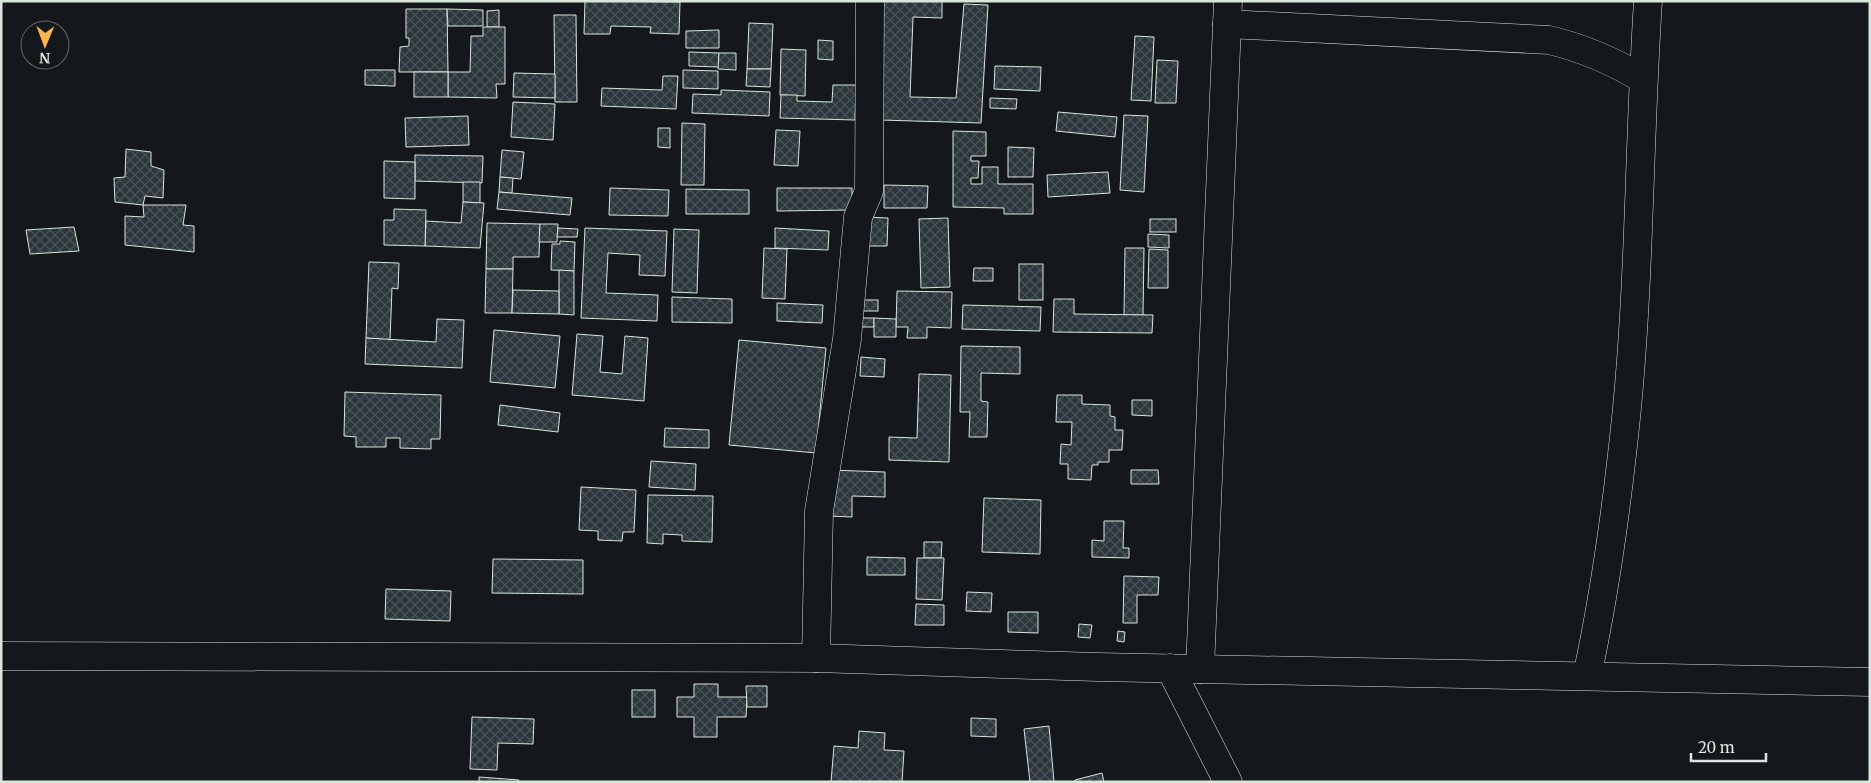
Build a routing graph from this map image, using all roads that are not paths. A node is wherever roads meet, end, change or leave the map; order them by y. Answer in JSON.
{"nodes":[{"id":1,"x":870,"y":1,"type":"edge"},
{"id":2,"x":1648,"y":1,"type":"edge"},
{"id":3,"x":1228,"y":13,"type":"edge"},
{"id":4,"x":1643,"y":79,"type":"junction"},
{"id":5,"x":1,"y":656,"type":"edge"},
{"id":6,"x":816,"y":658,"type":"junction"},
{"id":7,"x":1170,"y":668,"type":"junction"},
{"id":8,"x":1200,"y":669,"type":"junction"},
{"id":9,"x":1587,"y":676,"type":"junction"},
{"id":10,"x":1870,"y":682,"type":"edge"},
{"id":11,"x":1228,"y":782,"type":"edge"}],
"edges":[{"from":1,"to":6,"type":"street"},
{"from":2,"to":4,"type":"street"},
{"from":3,"to":4,"type":"street"},
{"from":3,"to":8,"type":"street"},
{"from":4,"to":9,"type":"street"},
{"from":5,"to":6,"type":"street"},
{"from":6,"to":7,"type":"street"},
{"from":7,"to":8,"type":"street"},
{"from":7,"to":11,"type":"street"},
{"from":8,"to":9,"type":"street"},
{"from":9,"to":10,"type":"street"}]}
